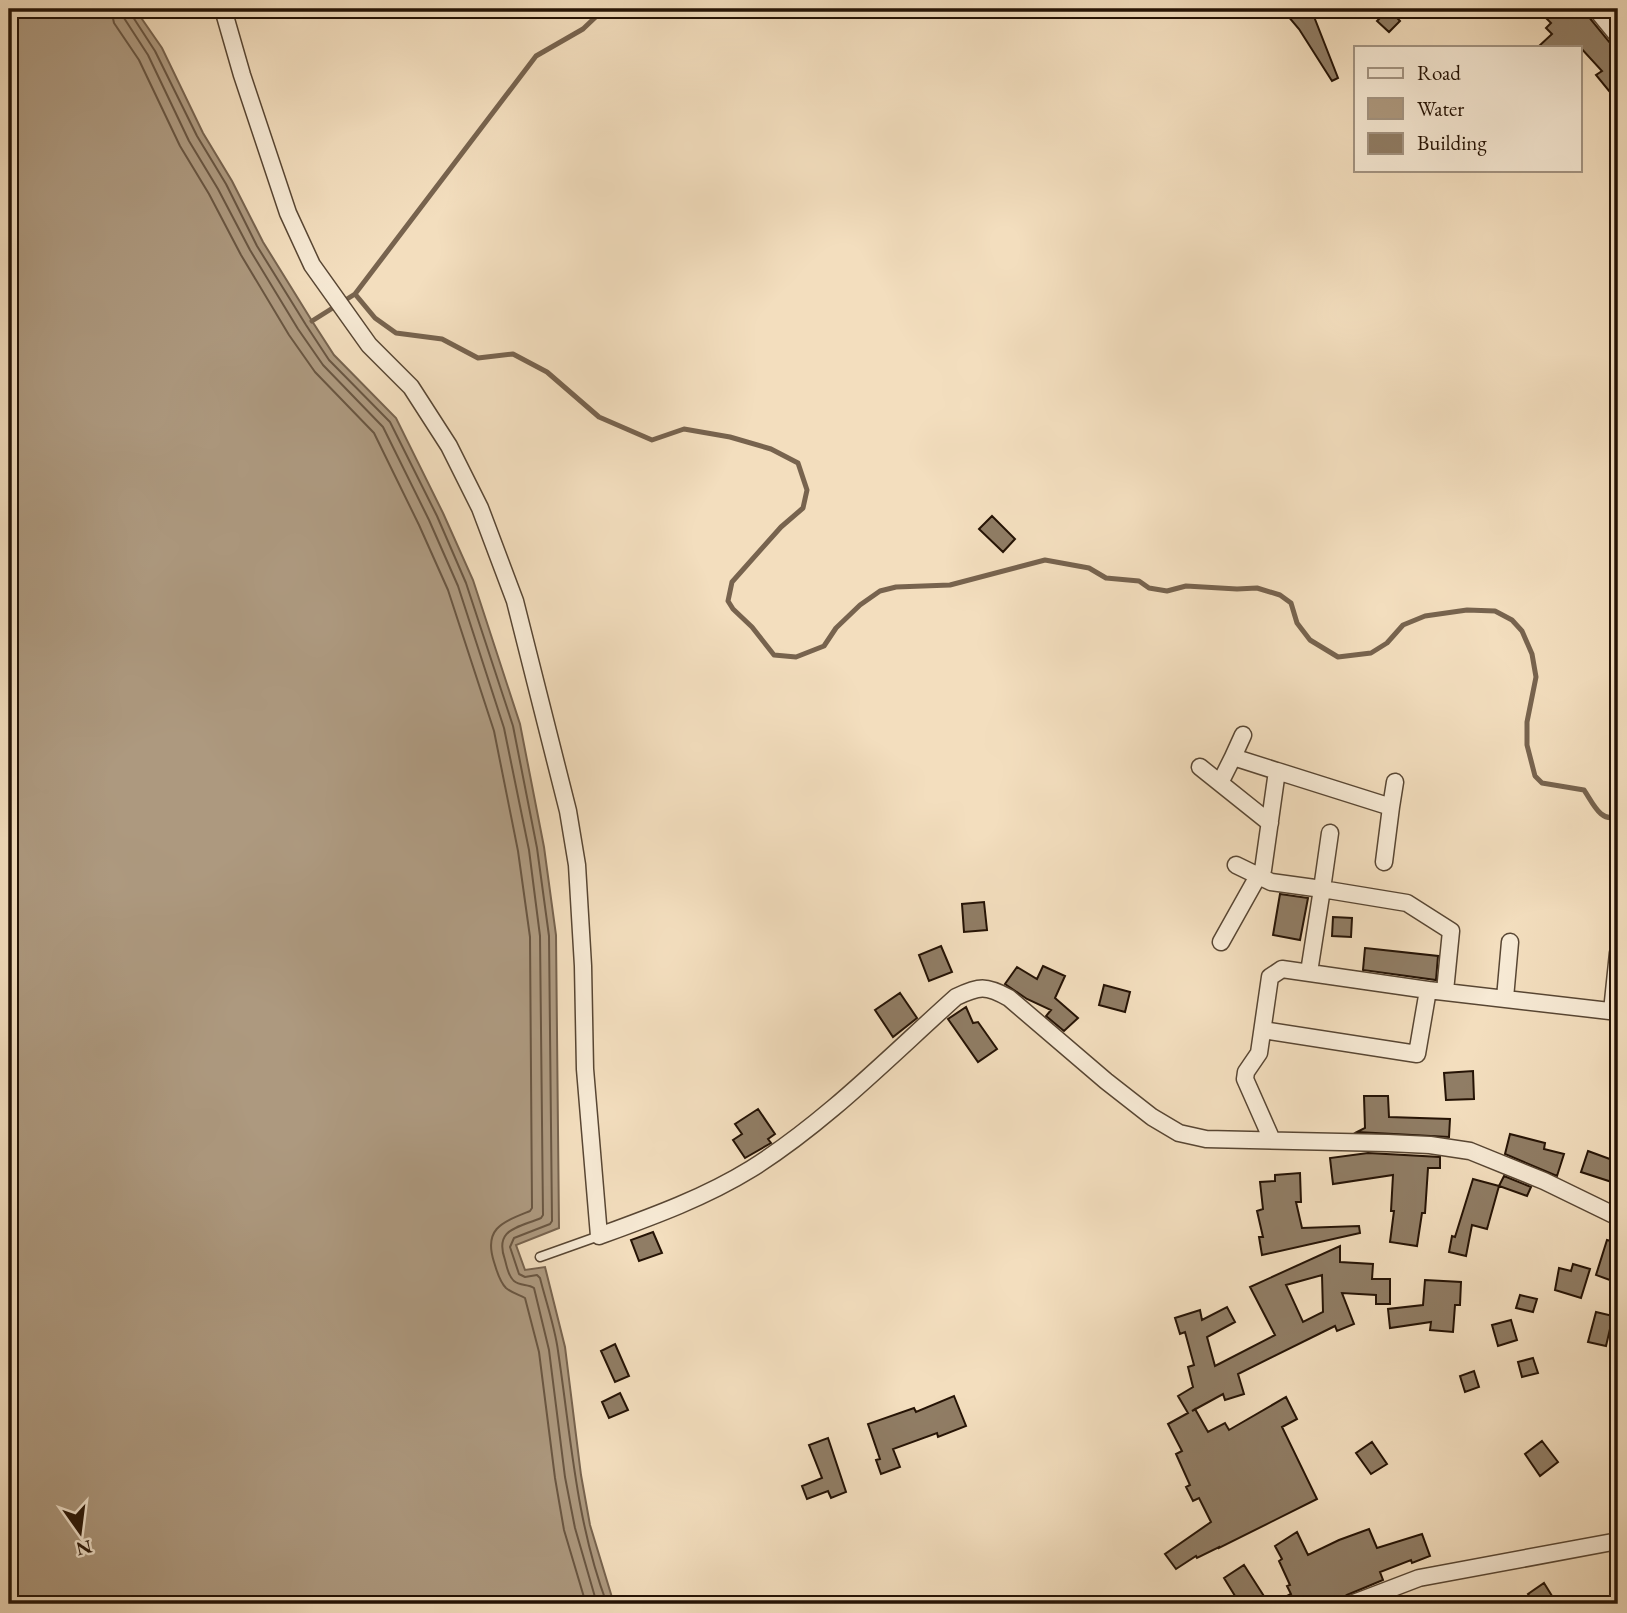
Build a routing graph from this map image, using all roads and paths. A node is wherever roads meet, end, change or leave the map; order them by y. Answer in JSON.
{"nodes":[{"id":1,"x":223,"y":9,"type":"edge"},
{"id":2,"x":1595,"y":9,"type":"edge"},
{"id":3,"x":1618,"y":36,"type":"edge"},
{"id":4,"x":1243,"y":735,"type":"dead end"},
{"id":5,"x":1233,"y":757,"type":"junction"},
{"id":6,"x":1200,"y":767,"type":"dead end"},
{"id":7,"x":1277,"y":771,"type":"junction"},
{"id":8,"x":1395,"y":782,"type":"dead end"},
{"id":9,"x":1220,"y":783,"type":"junction"},
{"id":10,"x":1391,"y":807,"type":"junction"},
{"id":11,"x":1270,"y":823,"type":"junction"},
{"id":12,"x":1330,"y":834,"type":"dead end"},
{"id":13,"x":1384,"y":862,"type":"dead end"},
{"id":14,"x":1236,"y":865,"type":"dead end"},
{"id":15,"x":1258,"y":876,"type":"junction"},
{"id":16,"x":1322,"y":889,"type":"junction"},
{"id":17,"x":1220,"y":942,"type":"dead end"},
{"id":18,"x":1510,"y":942,"type":"dead end"},
{"id":19,"x":1618,"y":953,"type":"edge"},
{"id":20,"x":1309,"y":972,"type":"junction"},
{"id":21,"x":1428,"y":990,"type":"junction"},
{"id":22,"x":1445,"y":991,"type":"junction"},
{"id":23,"x":1505,"y":998,"type":"junction"},
{"id":24,"x":1615,"y":1011,"type":"edge"},
{"id":25,"x":1263,"y":1030,"type":"junction"},
{"id":26,"x":1272,"y":1140,"type":"junction"},
{"id":27,"x":1618,"y":1217,"type":"edge"},
{"id":28,"x":599,"y":1236,"type":"junction"},
{"id":29,"x":540,"y":1257,"type":"dead end"},
{"id":30,"x":1618,"y":1541,"type":"edge"},
{"id":31,"x":1351,"y":1604,"type":"edge"}],
"edges":[{"from":1,"to":28,"type":"street"},
{"from":2,"to":3,"type":"street"},
{"from":4,"to":5,"type":"street"},
{"from":5,"to":7,"type":"street"},
{"from":5,"to":9,"type":"street"},
{"from":6,"to":9,"type":"street"},
{"from":7,"to":10,"type":"street"},
{"from":7,"to":11,"type":"street"},
{"from":8,"to":10,"type":"street"},
{"from":9,"to":11,"type":"street"},
{"from":10,"to":13,"type":"street"},
{"from":11,"to":15,"type":"street"},
{"from":12,"to":16,"type":"street"},
{"from":14,"to":15,"type":"street"},
{"from":15,"to":16,"type":"street"},
{"from":15,"to":17,"type":"street"},
{"from":16,"to":20,"type":"street"},
{"from":16,"to":22,"type":"street"},
{"from":18,"to":23,"type":"street"},
{"from":19,"to":24,"type":"street"},
{"from":20,"to":21,"type":"street"},
{"from":20,"to":25,"type":"street"},
{"from":21,"to":22,"type":"street"},
{"from":21,"to":25,"type":"street"},
{"from":22,"to":23,"type":"street"},
{"from":23,"to":24,"type":"street"},
{"from":25,"to":26,"type":"street"},
{"from":26,"to":27,"type":"street"},
{"from":26,"to":28,"type":"street"},
{"from":28,"to":29,"type":"lane"},
{"from":30,"to":31,"type":"street"}]}
